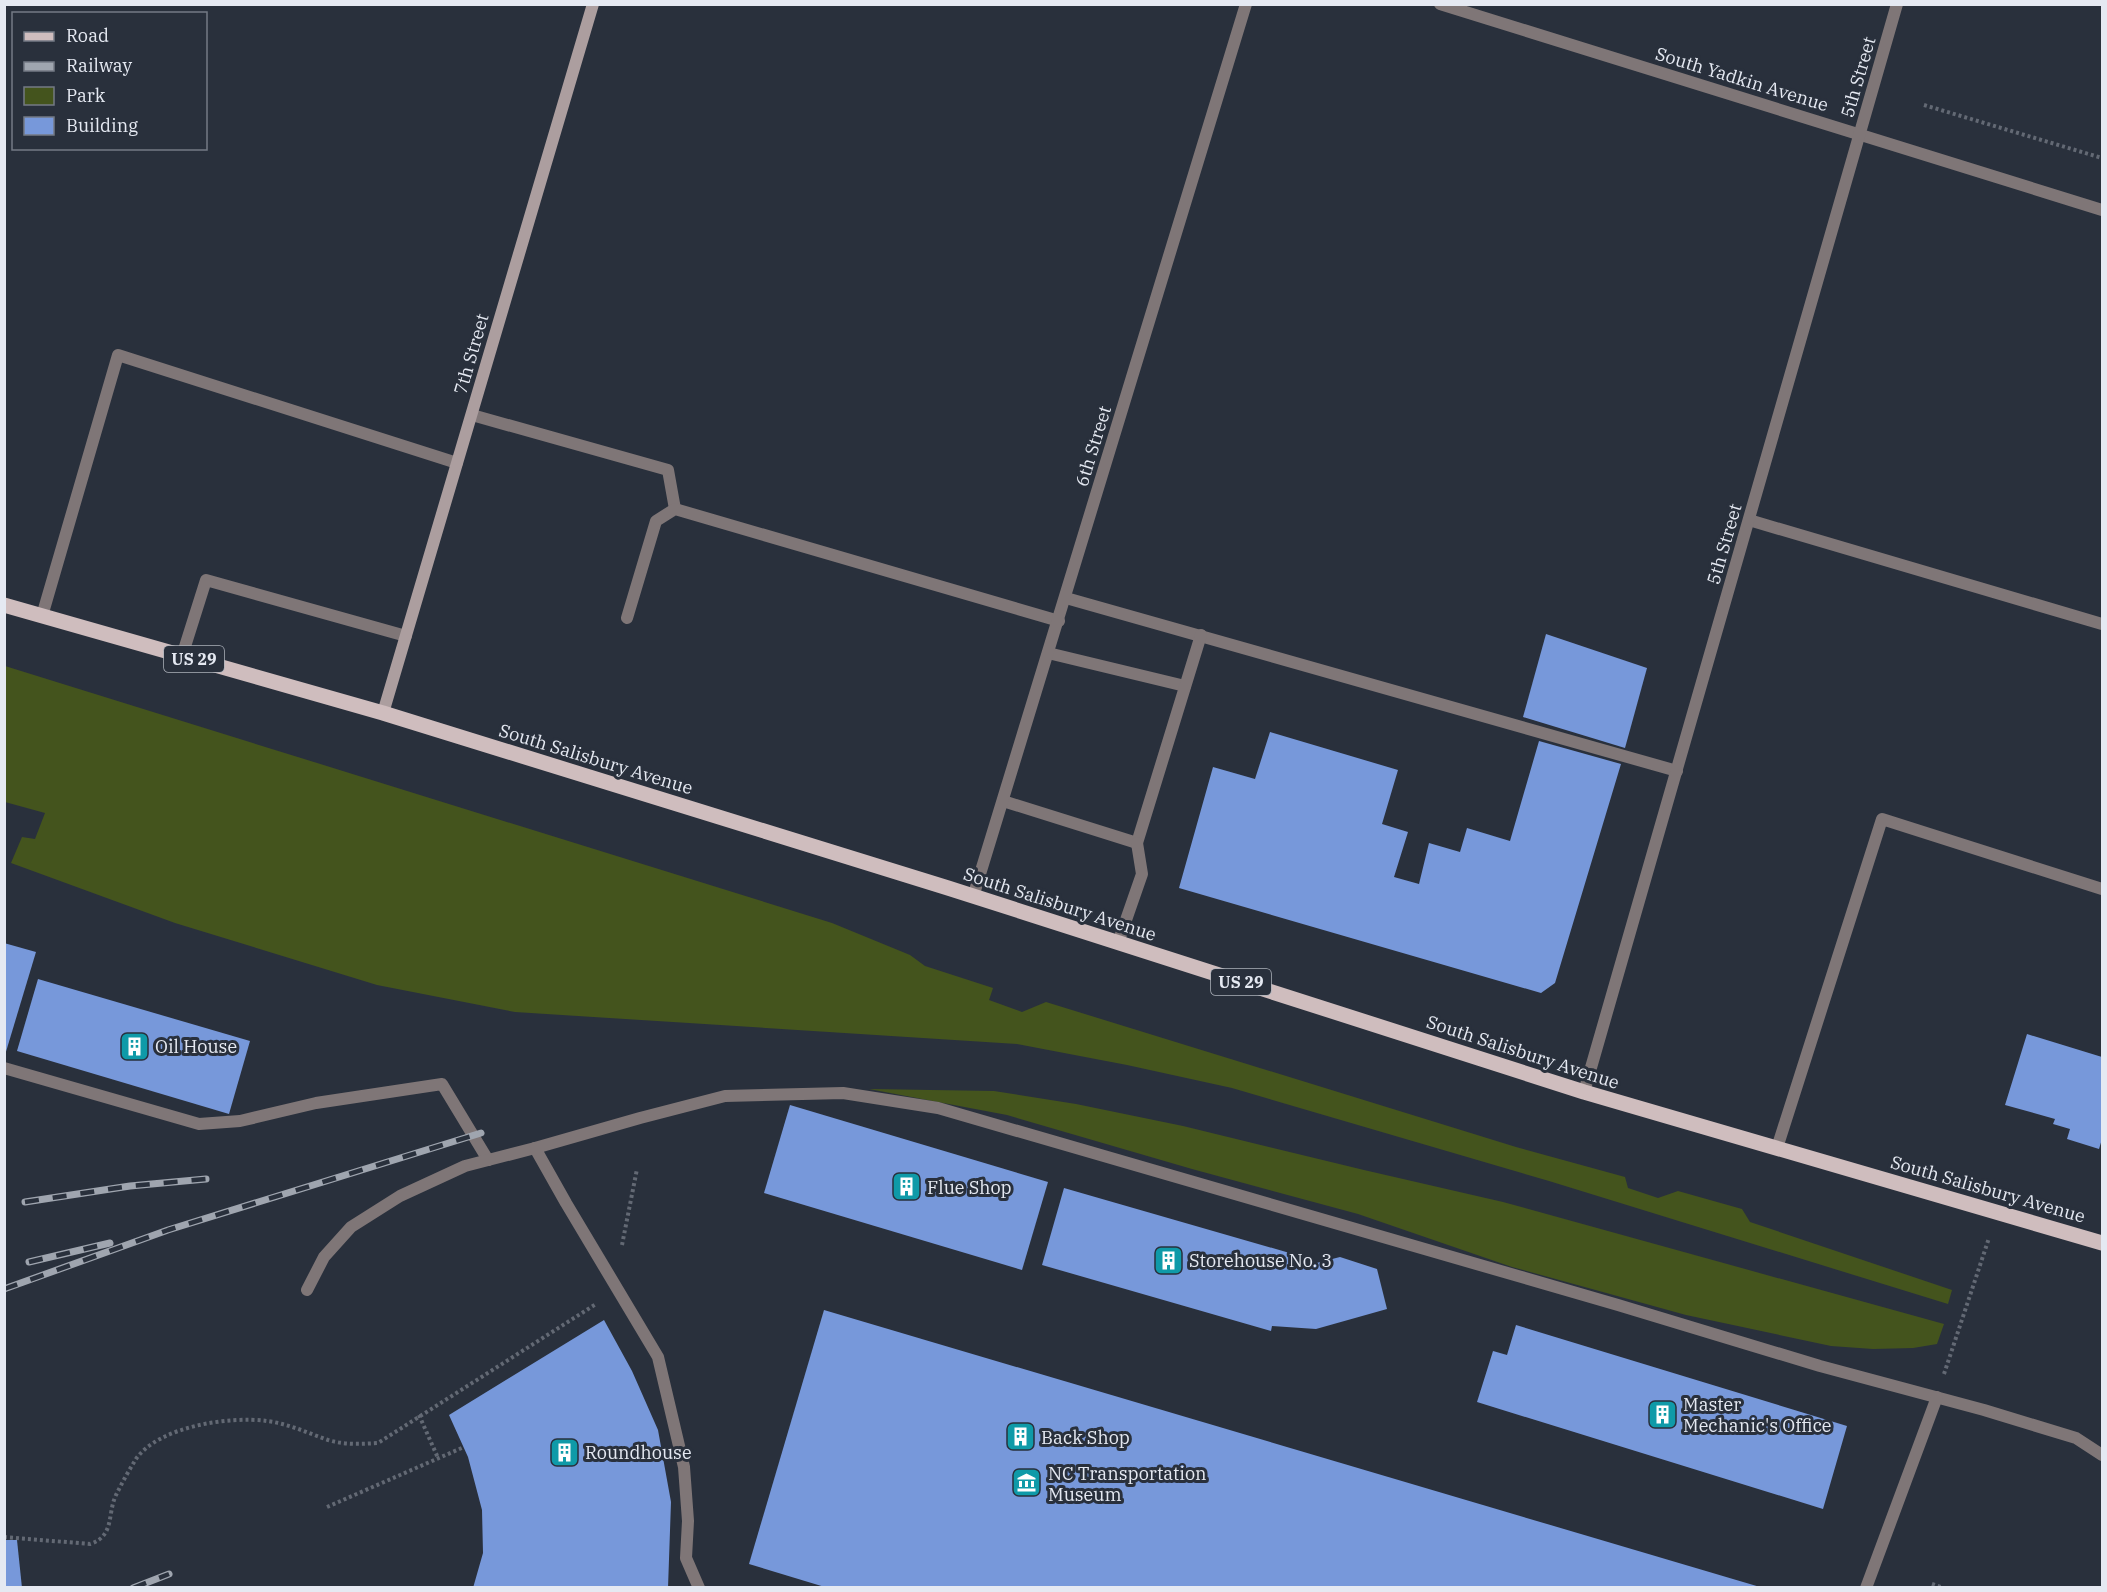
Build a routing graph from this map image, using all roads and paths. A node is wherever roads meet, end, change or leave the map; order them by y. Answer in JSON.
{"nodes":[{"id":1,"x":593,"y":4,"type":"edge"},
{"id":2,"x":1246,"y":4,"type":"edge"},
{"id":3,"x":1440,"y":4,"type":"edge"},
{"id":4,"x":1897,"y":4,"type":"edge"},
{"id":5,"x":1924,"y":105,"type":"dead end"},
{"id":6,"x":1860,"y":135,"type":"junction"},
{"id":7,"x":2103,"y":158,"type":"edge"},
{"id":8,"x":2103,"y":210,"type":"edge"},
{"id":9,"x":472,"y":415,"type":"junction"},
{"id":10,"x":457,"y":463,"type":"junction"},
{"id":11,"x":675,"y":509,"type":"junction"},
{"id":12,"x":1749,"y":520,"type":"junction"},
{"id":13,"x":1066,"y":598,"type":"junction"},
{"id":14,"x":4,"y":605,"type":"edge"},
{"id":15,"x":42,"y":616,"type":"junction"},
{"id":16,"x":627,"y":618,"type":"dead end"},
{"id":17,"x":1059,"y":621,"type":"junction"},
{"id":18,"x":2103,"y":624,"type":"edge"},
{"id":19,"x":1201,"y":635,"type":"junction"},
{"id":20,"x":406,"y":636,"type":"junction"},
{"id":21,"x":1048,"y":653,"type":"junction"},
{"id":22,"x":182,"y":656,"type":"junction"},
{"id":23,"x":1185,"y":686,"type":"junction"},
{"id":24,"x":383,"y":713,"type":"junction"},
{"id":25,"x":1677,"y":771,"type":"junction"},
{"id":26,"x":1003,"y":801,"type":"junction"},
{"id":27,"x":1137,"y":843,"type":"junction"},
{"id":28,"x":2103,"y":889,"type":"edge"},
{"id":29,"x":973,"y":897,"type":"junction"},
{"id":30,"x":1118,"y":943,"type":"junction"},
{"id":31,"x":4,"y":1068,"type":"edge"},
{"id":32,"x":1584,"y":1092,"type":"junction"},
{"id":33,"x":535,"y":1148,"type":"junction"},
{"id":34,"x":1777,"y":1148,"type":"junction"},
{"id":35,"x":488,"y":1160,"type":"junction"},
{"id":36,"x":637,"y":1169,"type":"dead end"},
{"id":37,"x":1997,"y":1212,"type":"junction"},
{"id":38,"x":2103,"y":1243,"type":"edge"},
{"id":39,"x":616,"y":1284,"type":"junction"},
{"id":40,"x":307,"y":1290,"type":"dead end"},
{"id":41,"x":1937,"y":1397,"type":"junction"},
{"id":42,"x":419,"y":1415,"type":"junction"},
{"id":43,"x":464,"y":1447,"type":"dead end"},
{"id":44,"x":2103,"y":1455,"type":"edge"},
{"id":45,"x":438,"y":1458,"type":"junction"},
{"id":46,"x":327,"y":1507,"type":"dead end"},
{"id":47,"x":4,"y":1537,"type":"edge"},
{"id":48,"x":1932,"y":1584,"type":"dead end"},
{"id":49,"x":701,"y":1587,"type":"edge"},
{"id":50,"x":1866,"y":1587,"type":"edge"},
{"id":51,"x":1944,"y":1587,"type":"edge"}],
"edges":[{"from":1,"to":9,"type":"street","name":"7th Street"},
{"from":2,"to":13,"type":"street","name":"6th Street"},
{"from":3,"to":6,"type":"street","name":"South Yadkin Avenue"},
{"from":4,"to":6,"type":"street","name":"5th Street"},
{"from":5,"to":7,"type":"path"},
{"from":6,"to":8,"type":"street","name":"South Yadkin Avenue"},
{"from":6,"to":12,"type":"street","name":"5th Street"},
{"from":9,"to":10,"type":"street","name":"7th Street"},
{"from":9,"to":11,"type":"street"},
{"from":10,"to":15,"type":"street"},
{"from":10,"to":20,"type":"street","name":"7th Street"},
{"from":11,"to":16,"type":"street"},
{"from":11,"to":17,"type":"street"},
{"from":12,"to":18,"type":"street"},
{"from":12,"to":25,"type":"street","name":"5th Street"},
{"from":13,"to":17,"type":"street","name":"6th Street"},
{"from":13,"to":19,"type":"street"},
{"from":14,"to":15,"type":"main road","name":"South Salisbury Avenue","number":"US 29"},
{"from":15,"to":22,"type":"main road","name":"South Salisbury Avenue","number":"US 29"},
{"from":17,"to":21,"type":"street","name":"6th Street"},
{"from":19,"to":23,"type":"street"},
{"from":19,"to":25,"type":"street"},
{"from":20,"to":22,"type":"street"},
{"from":20,"to":24,"type":"street","name":"7th Street"},
{"from":21,"to":23,"type":"street"},
{"from":21,"to":26,"type":"street","name":"6th Street"},
{"from":22,"to":24,"type":"main road","name":"South Salisbury Avenue","number":"US 29"},
{"from":23,"to":27,"type":"street"},
{"from":24,"to":29,"type":"main road","name":"South Salisbury Avenue","number":"US 29"},
{"from":25,"to":32,"type":"street","name":"5th Street"},
{"from":26,"to":27,"type":"street"},
{"from":26,"to":29,"type":"street","name":"6th Street"},
{"from":27,"to":30,"type":"street"},
{"from":28,"to":34,"type":"street"},
{"from":29,"to":30,"type":"main road","name":"South Salisbury Avenue","number":"US 29"},
{"from":30,"to":32,"type":"main road","name":"South Salisbury Avenue","number":"US 29"},
{"from":31,"to":35,"type":"street"},
{"from":32,"to":34,"type":"main road","name":"South Salisbury Avenue","number":"US 29"},
{"from":33,"to":35,"type":"street"},
{"from":33,"to":39,"type":"street"},
{"from":33,"to":41,"type":"street"},
{"from":34,"to":37,"type":"main road","name":"South Salisbury Avenue","number":"US 29"},
{"from":35,"to":40,"type":"street"},
{"from":36,"to":39,"type":"path"},
{"from":37,"to":38,"type":"main road","name":"South Salisbury Avenue","number":"US 29"},
{"from":37,"to":41,"type":"path"},
{"from":39,"to":42,"type":"path"},
{"from":39,"to":49,"type":"street"},
{"from":41,"to":44,"type":"street"},
{"from":41,"to":50,"type":"street"},
{"from":42,"to":45,"type":"path"},
{"from":42,"to":47,"type":"path"},
{"from":43,"to":45,"type":"path"},
{"from":45,"to":46,"type":"path"},
{"from":48,"to":51,"type":"path"}]}
